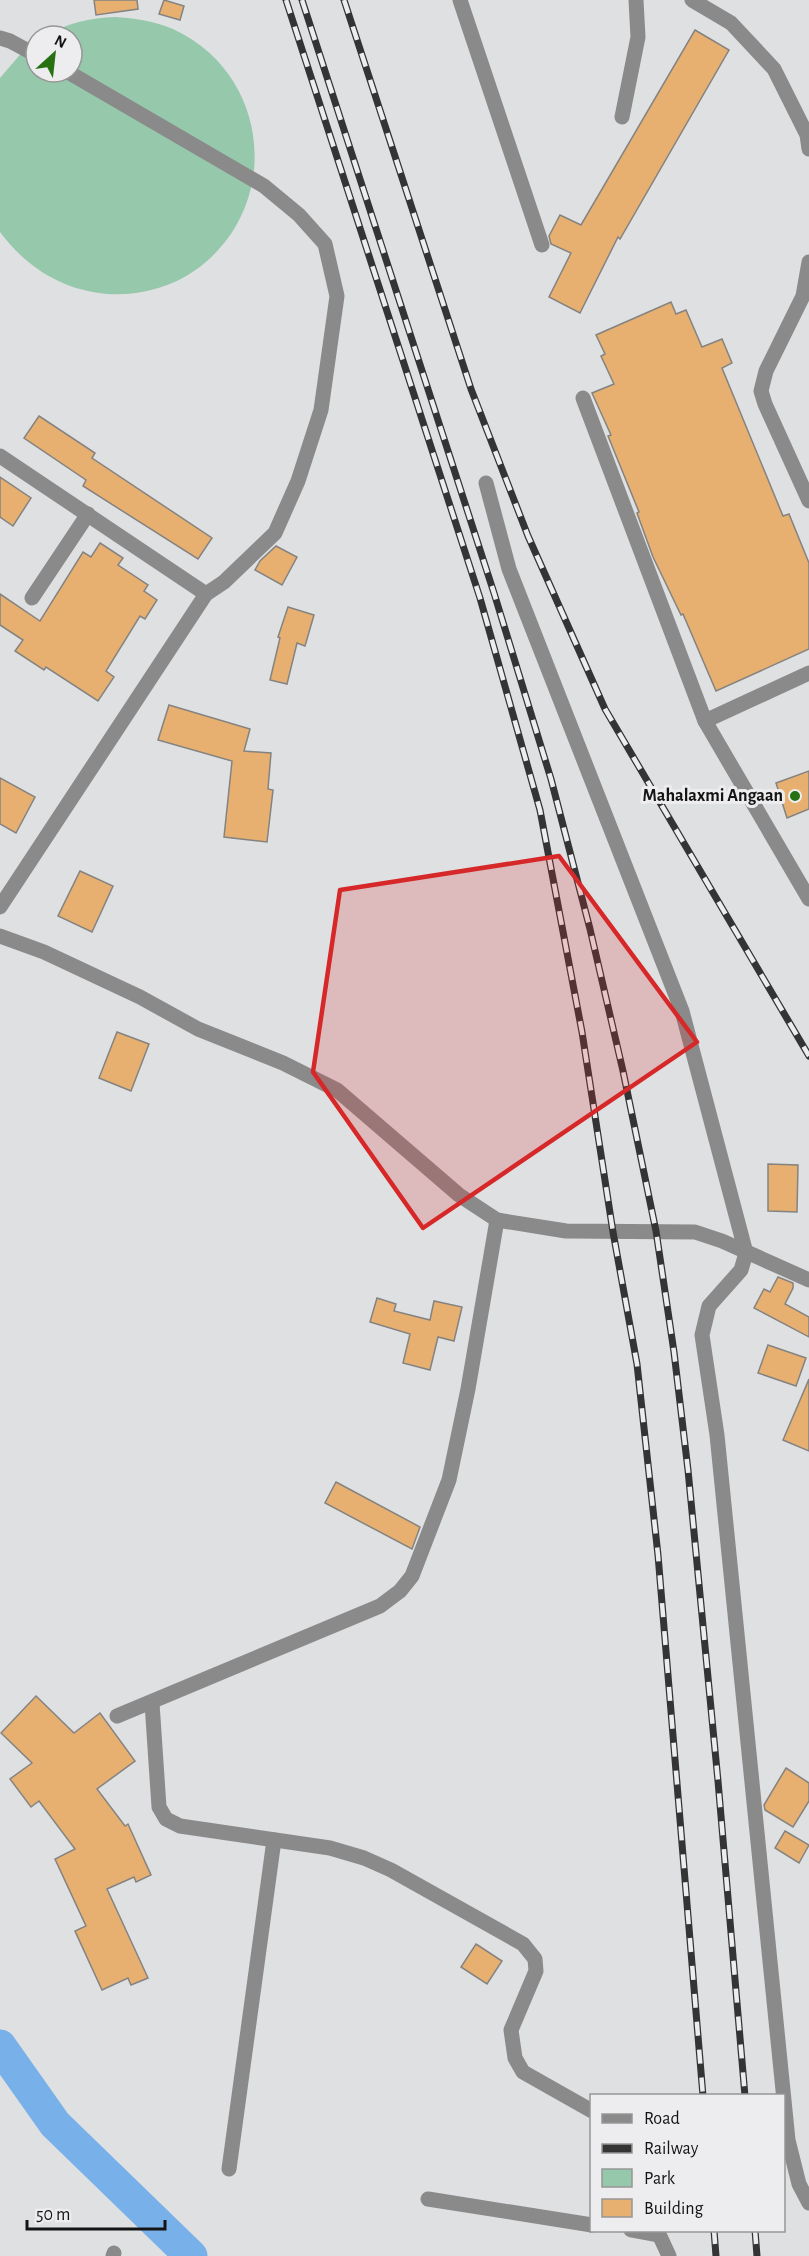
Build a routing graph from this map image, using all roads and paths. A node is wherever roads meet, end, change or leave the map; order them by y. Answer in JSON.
{"nodes":[{"id":1,"x":460,"y":0,"type":"edge"},
{"id":2,"x":636,"y":0,"type":"edge"},
{"id":3,"x":692,"y":0,"type":"edge"},
{"id":4,"x":0,"y":38,"type":"edge"},
{"id":5,"x":24,"y":49,"type":"edge"},
{"id":6,"x":84,"y":81,"type":"edge"},
{"id":7,"x":622,"y":117,"type":"dead end"},
{"id":8,"x":809,"y":149,"type":"edge"},
{"id":9,"x":542,"y":246,"type":"dead end"},
{"id":10,"x":809,"y":262,"type":"edge"},
{"id":11,"x":583,"y":398,"type":"dead end"},
{"id":12,"x":0,"y":456,"type":"edge"},
{"id":13,"x":486,"y":483,"type":"dead end"},
{"id":14,"x":809,"y":501,"type":"edge"},
{"id":15,"x":88,"y":514,"type":"junction"},
{"id":16,"x":206,"y":594,"type":"junction"},
{"id":17,"x":32,"y":597,"type":"dead end"},
{"id":18,"x":809,"y":673,"type":"edge"},
{"id":19,"x":705,"y":721,"type":"junction"},
{"id":20,"x":804,"y":880,"type":"edge"},
{"id":21,"x":809,"y":899,"type":"edge"},
{"id":22,"x":0,"y":907,"type":"edge"},
{"id":23,"x":0,"y":936,"type":"edge"},
{"id":24,"x":497,"y":1220,"type":"junction"},
{"id":25,"x":746,"y":1253,"type":"junction"},
{"id":26,"x":809,"y":1280,"type":"edge"},
{"id":27,"x":152,"y":1702,"type":"junction"},
{"id":28,"x":117,"y":1716,"type":"dead end"},
{"id":29,"x":274,"y":1840,"type":"junction"},
{"id":30,"x":783,"y":2094,"type":"edge"},
{"id":31,"x":590,"y":2110,"type":"edge"},
{"id":32,"x":785,"y":2110,"type":"edge"},
{"id":33,"x":229,"y":2169,"type":"dead end"},
{"id":34,"x":428,"y":2199,"type":"dead end"},
{"id":35,"x":809,"y":2203,"type":"edge"},
{"id":36,"x":590,"y":2224,"type":"edge"},
{"id":37,"x":658,"y":2233,"type":"edge"},
{"id":38,"x":669,"y":2256,"type":"edge"}],
"edges":[{"from":1,"to":9,"type":"street"},
{"from":2,"to":7,"type":"street"},
{"from":3,"to":8,"type":"street"},
{"from":4,"to":5,"type":"street"},
{"from":6,"to":16,"type":"street"},
{"from":10,"to":14,"type":"street"},
{"from":11,"to":19,"type":"street"},
{"from":12,"to":15,"type":"street"},
{"from":13,"to":25,"type":"street"},
{"from":15,"to":16,"type":"street"},
{"from":15,"to":17,"type":"street"},
{"from":16,"to":22,"type":"street"},
{"from":18,"to":19,"type":"street"},
{"from":19,"to":20,"type":"street"},
{"from":20,"to":21,"type":"street"},
{"from":23,"to":24,"type":"street"},
{"from":24,"to":25,"type":"street"},
{"from":24,"to":27,"type":"street"},
{"from":25,"to":26,"type":"street"},
{"from":25,"to":30,"type":"street"},
{"from":27,"to":28,"type":"street"},
{"from":27,"to":29,"type":"street"},
{"from":29,"to":31,"type":"street"},
{"from":29,"to":33,"type":"street"},
{"from":32,"to":35,"type":"street"},
{"from":34,"to":36,"type":"street"},
{"from":37,"to":38,"type":"street"}]}
